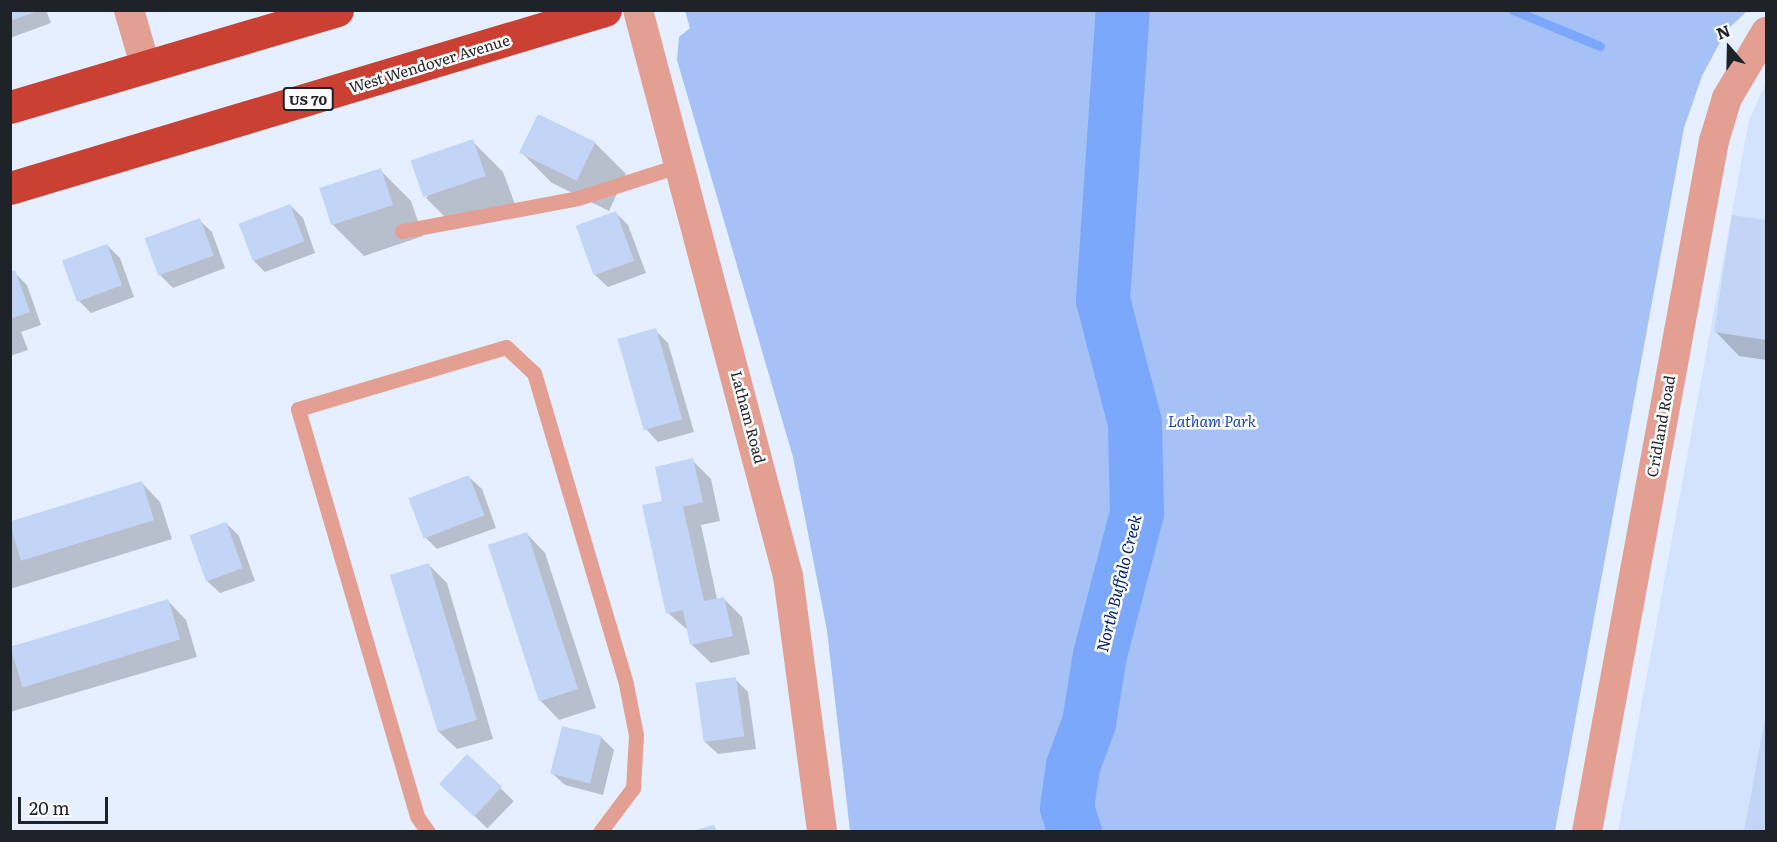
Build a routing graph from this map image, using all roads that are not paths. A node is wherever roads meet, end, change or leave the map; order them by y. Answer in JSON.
{"nodes":[{"id":1,"x":129,"y":10,"type":"edge"},
{"id":2,"x":337,"y":10,"type":"edge"},
{"id":3,"x":605,"y":10,"type":"edge"},
{"id":4,"x":639,"y":10,"type":"edge"},
{"id":5,"x":1767,"y":32,"type":"edge"},
{"id":6,"x":146,"y":68,"type":"junction"},
{"id":7,"x":10,"y":107,"type":"edge"},
{"id":8,"x":681,"y":165,"type":"junction"},
{"id":9,"x":10,"y":188,"type":"edge"},
{"id":10,"x":402,"y":231,"type":"dead end"},
{"id":11,"x":428,"y":831,"type":"edge"},
{"id":12,"x":600,"y":831,"type":"edge"},
{"id":13,"x":822,"y":831,"type":"edge"},
{"id":14,"x":1587,"y":831,"type":"edge"}],
"edges":[{"from":1,"to":6,"type":"street"},
{"from":2,"to":6,"type":"highway"},
{"from":3,"to":9,"type":"highway","name":"West Wendover Avenue","number":"US 70"},
{"from":4,"to":8,"type":"street","name":"Latham Road"},
{"from":5,"to":14,"type":"street","name":"Cridland Road"},
{"from":6,"to":7,"type":"highway"},
{"from":8,"to":10,"type":"lane"},
{"from":8,"to":13,"type":"street","name":"Latham Road"},
{"from":11,"to":12,"type":"lane"}]}
